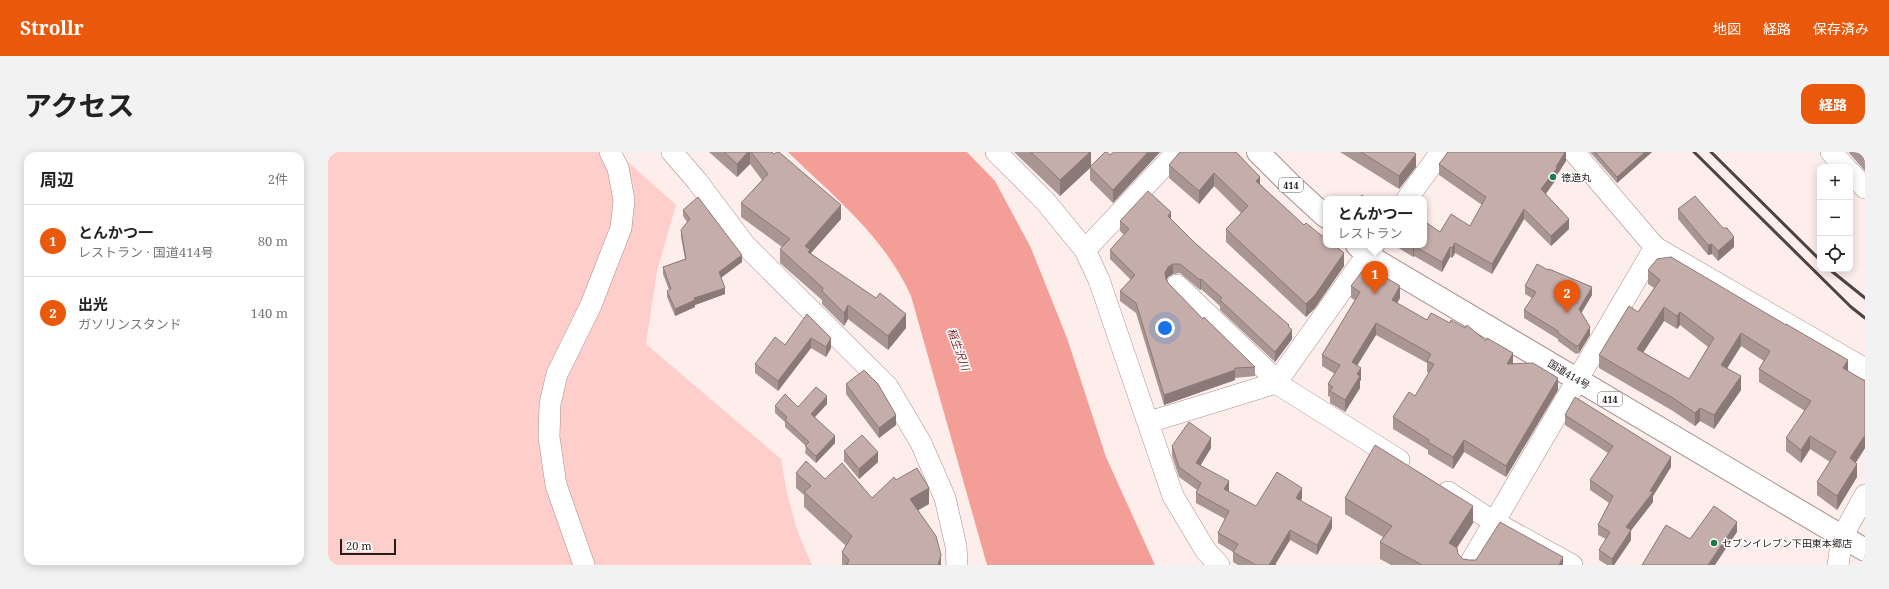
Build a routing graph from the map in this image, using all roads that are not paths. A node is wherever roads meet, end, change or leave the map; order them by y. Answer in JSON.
{"nodes":[{"id":1,"x":610,"y":152,"type":"edge"},
{"id":2,"x":672,"y":152,"type":"edge"},
{"id":3,"x":996,"y":152,"type":"edge"},
{"id":4,"x":1177,"y":152,"type":"edge"},
{"id":5,"x":1258,"y":152,"type":"edge"},
{"id":6,"x":1441,"y":152,"type":"edge"},
{"id":7,"x":1574,"y":152,"type":"edge"},
{"id":8,"x":1831,"y":152,"type":"edge"},
{"id":9,"x":1842,"y":164,"type":"edge"},
{"id":10,"x":1853,"y":175,"type":"edge"},
{"id":11,"x":1865,"y":188,"type":"edge"},
{"id":12,"x":1409,"y":196,"type":"edge"},
{"id":13,"x":1323,"y":214,"type":"edge"},
{"id":14,"x":1655,"y":247,"type":"junction"},
{"id":15,"x":1366,"y":248,"type":"edge"},
{"id":16,"x":1085,"y":250,"type":"junction"},
{"id":17,"x":1176,"y":285,"type":"dead end"},
{"id":18,"x":1865,"y":369,"type":"edge"},
{"id":19,"x":1579,"y":380,"type":"junction"},
{"id":20,"x":1276,"y":383,"type":"junction"},
{"id":21,"x":1149,"y":422,"type":"junction"},
{"id":22,"x":1415,"y":471,"type":"edge"},
{"id":23,"x":1435,"y":484,"type":"edge"},
{"id":24,"x":1865,"y":495,"type":"edge"},
{"id":25,"x":1494,"y":522,"type":"junction"},
{"id":26,"x":1842,"y":537,"type":"junction"},
{"id":27,"x":1865,"y":550,"type":"edge"},
{"id":28,"x":584,"y":565,"type":"edge"},
{"id":29,"x":957,"y":565,"type":"edge"},
{"id":30,"x":1219,"y":565,"type":"edge"},
{"id":31,"x":1469,"y":565,"type":"edge"},
{"id":32,"x":1572,"y":565,"type":"edge"},
{"id":33,"x":1838,"y":565,"type":"edge"}],
"edges":[{"from":1,"to":28,"type":"street"},
{"from":2,"to":29,"type":"street"},
{"from":3,"to":16,"type":"street"},
{"from":4,"to":16,"type":"street"},
{"from":5,"to":13,"type":"highway","number":"414"},
{"from":6,"to":12,"type":"street"},
{"from":7,"to":14,"type":"street"},
{"from":8,"to":9,"type":"street"},
{"from":10,"to":11,"type":"street"},
{"from":14,"to":18,"type":"street"},
{"from":14,"to":19,"type":"street"},
{"from":15,"to":19,"type":"highway","name":"国道414号","number":"414"},
{"from":15,"to":20,"type":"street"},
{"from":16,"to":21,"type":"street"},
{"from":17,"to":20,"type":"street"},
{"from":19,"to":25,"type":"street"},
{"from":19,"to":26,"type":"highway","name":"国道414号","number":"414"},
{"from":20,"to":21,"type":"street"},
{"from":20,"to":22,"type":"street"},
{"from":21,"to":30,"type":"street"},
{"from":23,"to":25,"type":"street"},
{"from":24,"to":26,"type":"street"},
{"from":25,"to":31,"type":"street"},
{"from":25,"to":32,"type":"street"},
{"from":26,"to":27,"type":"highway","name":"国道414号","number":"414"},
{"from":26,"to":33,"type":"street"}]}
